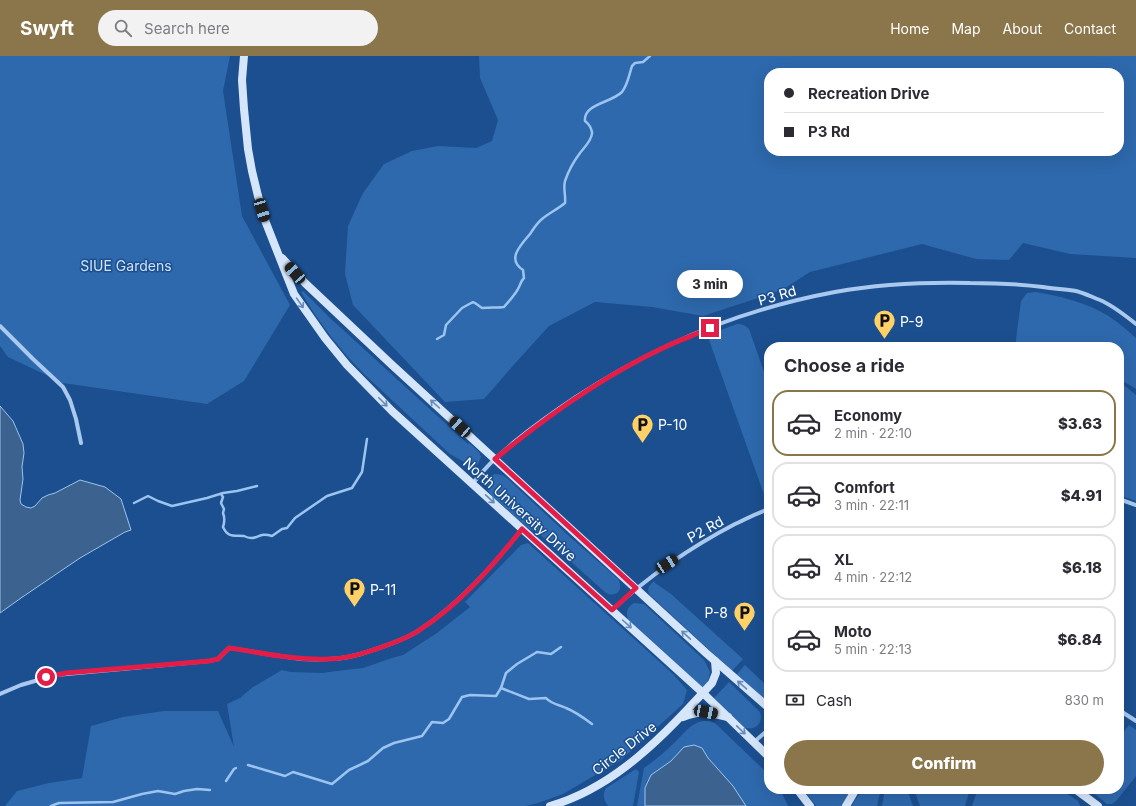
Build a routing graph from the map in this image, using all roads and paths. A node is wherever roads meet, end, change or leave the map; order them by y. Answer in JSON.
{"nodes":[{"id":1,"x":244,"y":56,"type":"edge"},
{"id":2,"x":279,"y":254,"type":"junction"},
{"id":3,"x":1136,"y":324,"type":"edge"},
{"id":4,"x":0,"y":326,"type":"edge"},
{"id":5,"x":81,"y":443,"type":"dead end"},
{"id":6,"x":495,"y":459,"type":"junction"},
{"id":7,"x":473,"y":483,"type":"junction"},
{"id":8,"x":1124,"y":501,"type":"edge"},
{"id":9,"x":1136,"y":505,"type":"edge"},
{"id":10,"x":764,"y":511,"type":"edge"},
{"id":11,"x":522,"y":529,"type":"junction"},
{"id":12,"x":636,"y":588,"type":"junction"},
{"id":13,"x":612,"y":610,"type":"junction"},
{"id":14,"x":715,"y":661,"type":"junction"},
{"id":15,"x":703,"y":693,"type":"junction"},
{"id":16,"x":0,"y":694,"type":"edge"},
{"id":17,"x":764,"y":704,"type":"edge"},
{"id":18,"x":1124,"y":713,"type":"edge"},
{"id":19,"x":680,"y":718,"type":"junction"},
{"id":20,"x":729,"y":718,"type":"junction"},
{"id":21,"x":1136,"y":721,"type":"edge"},
{"id":22,"x":764,"y":733,"type":"edge"},
{"id":23,"x":754,"y":742,"type":"junction"},
{"id":24,"x":764,"y":752,"type":"edge"},
{"id":25,"x":801,"y":794,"type":"edge"},
{"id":26,"x":853,"y":794,"type":"edge"},
{"id":27,"x":1082,"y":794,"type":"edge"},
{"id":28,"x":550,"y":806,"type":"edge"},
{"id":29,"x":810,"y":806,"type":"edge"},
{"id":30,"x":846,"y":806,"type":"edge"},
{"id":31,"x":1098,"y":806,"type":"edge"}],
"edges":[{"from":1,"to":2,"type":"main road","name":"North University Drive"},
{"from":6,"to":2,"type":"main road","name":"North University Drive","one_way":true},
{"from":2,"to":7,"type":"main road","name":"North University Drive","one_way":true},
{"from":3,"to":6,"type":"street","name":"P3 Rd"},
{"from":4,"to":5,"type":"street"},
{"from":6,"to":7,"type":"street","name":"P3 Rd"},
{"from":6,"to":12,"type":"main road","name":"North University Drive"},
{"from":7,"to":11,"type":"main road","name":"North University Drive","one_way":true},
{"from":8,"to":9,"type":"street"},
{"from":10,"to":12,"type":"street","name":"P2 Rd"},
{"from":11,"to":13,"type":"main road","name":"North University Drive"},
{"from":11,"to":16,"type":"street"},
{"from":12,"to":13,"type":"street","name":"P2 Rd"},
{"from":14,"to":12,"type":"main road","name":"North University Drive","one_way":true},
{"from":13,"to":15,"type":"main road","name":"North University Drive","one_way":true},
{"from":14,"to":15,"type":"main road","name":"Circle Drive"},
{"from":17,"to":14,"type":"main road","name":"North University Drive","one_way":true},
{"from":15,"to":19,"type":"main road","name":"Circle Drive"},
{"from":15,"to":20,"type":"main road","name":"North University Drive"},
{"from":18,"to":21,"type":"street"},
{"from":19,"to":20,"type":"main road"},
{"from":19,"to":28,"type":"main road","name":"Circle Drive"},
{"from":20,"to":23,"type":"main road","name":"North University Drive","one_way":true},
{"from":22,"to":23,"type":"street"},
{"from":23,"to":24,"type":"main road","name":"North University Drive"},
{"from":25,"to":29,"type":"main road"},
{"from":26,"to":30,"type":"main road"},
{"from":27,"to":31,"type":"main road"}]}
